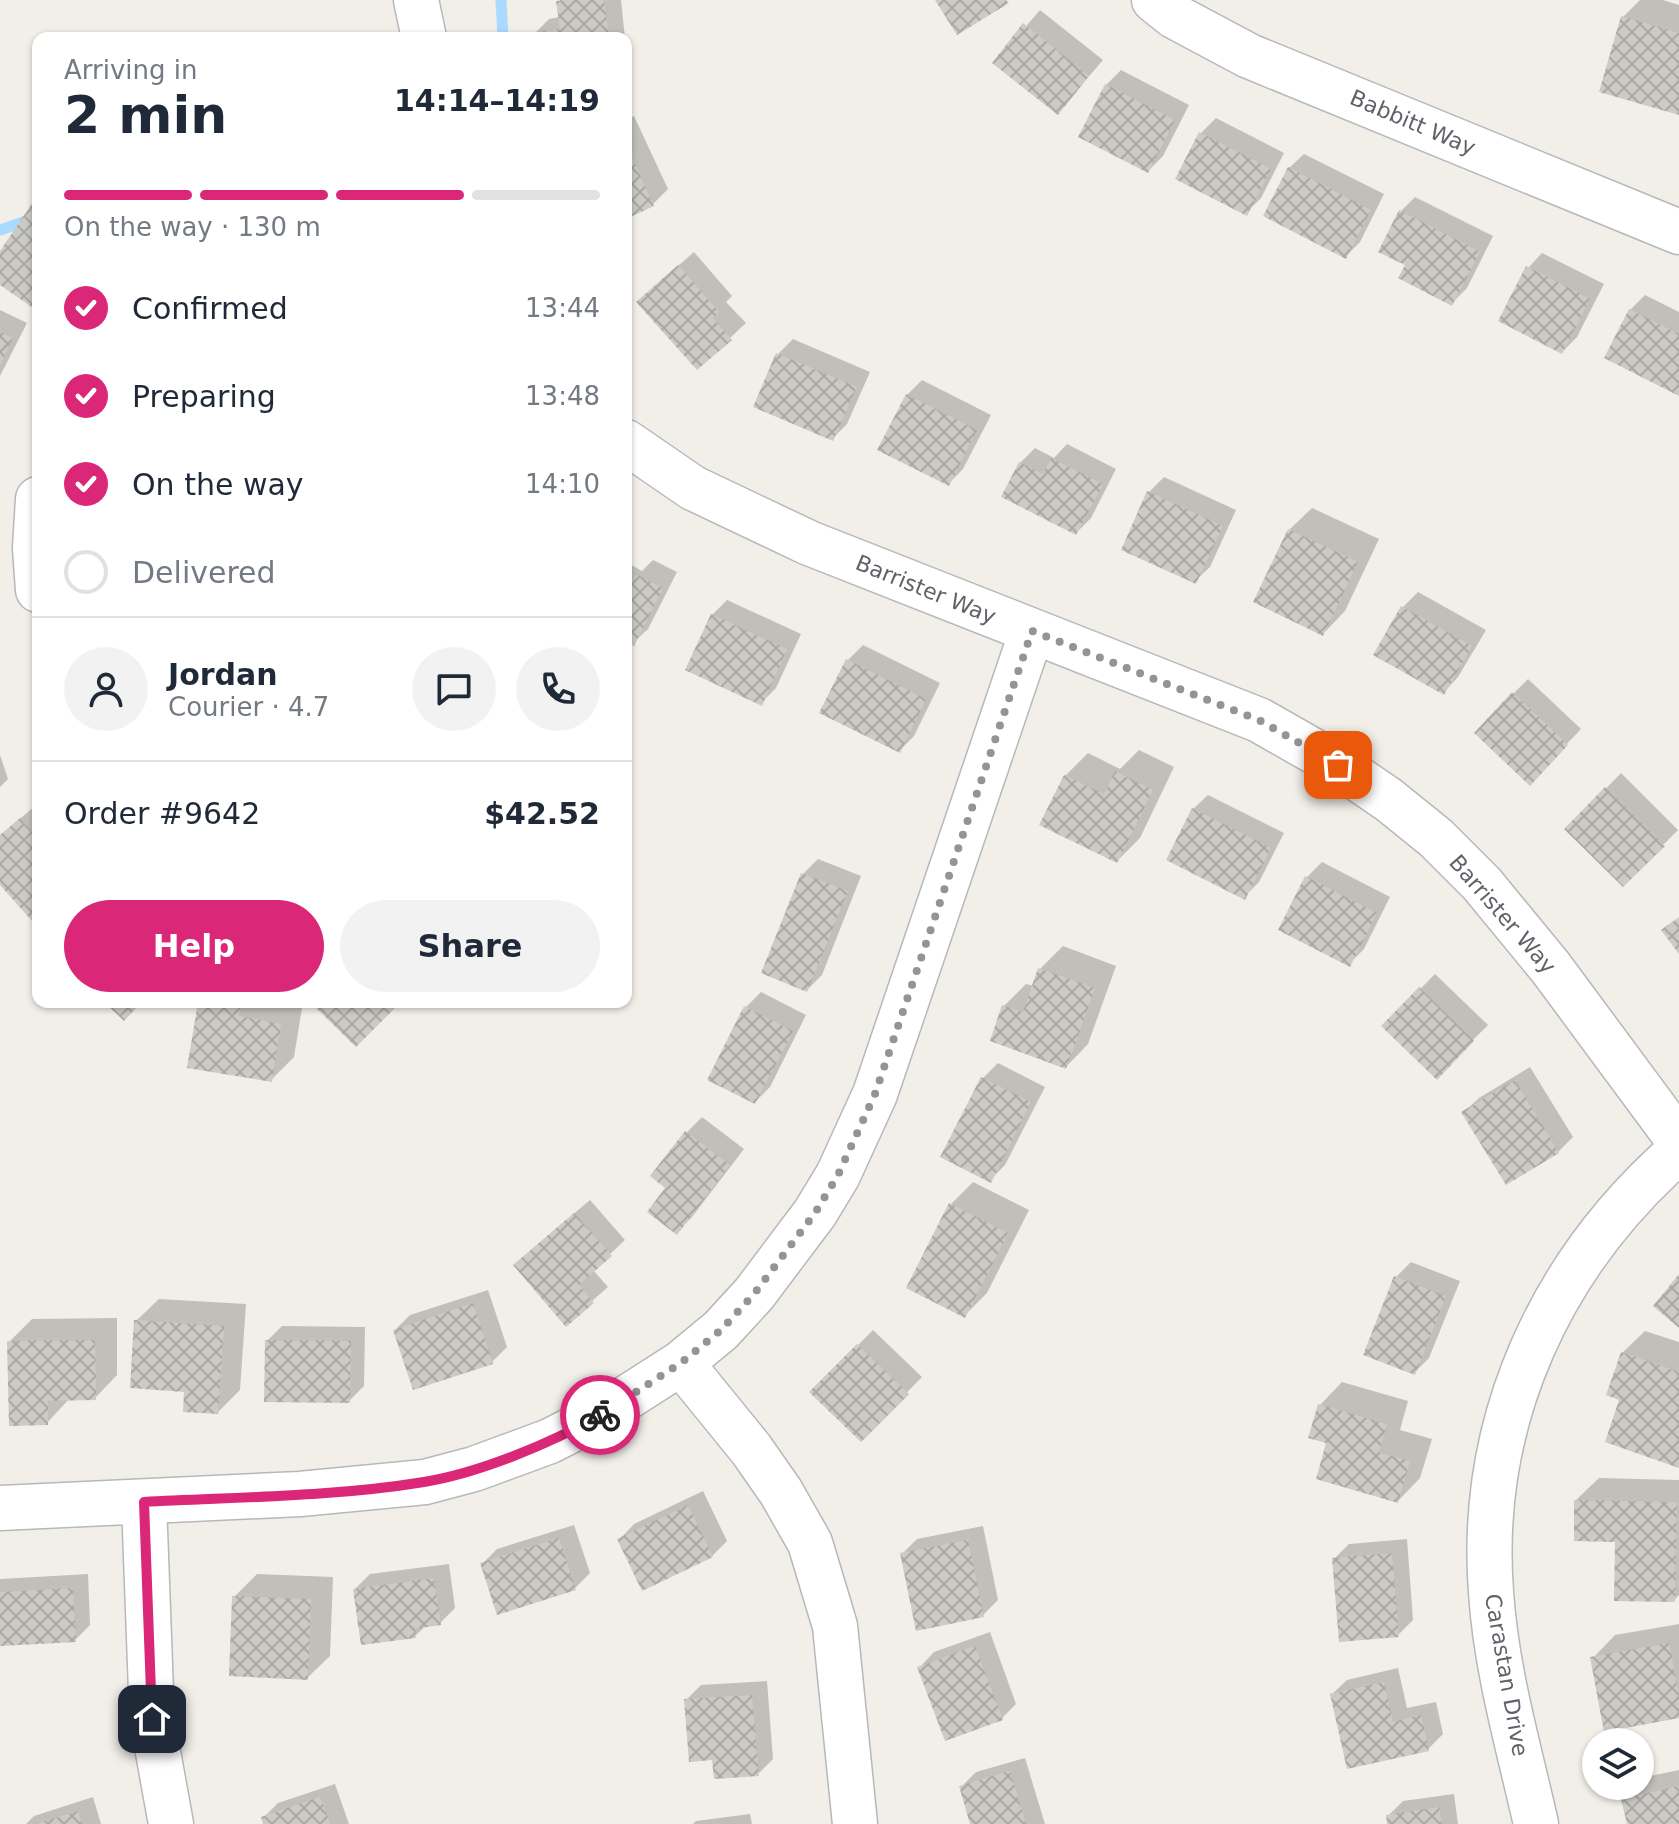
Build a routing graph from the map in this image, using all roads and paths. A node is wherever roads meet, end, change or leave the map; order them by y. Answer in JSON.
{"nodes":[{"id":1,"x":416,"y":0,"type":"edge"},
{"id":2,"x":1154,"y":0,"type":"edge"},
{"id":3,"x":423,"y":32,"type":"edge"},
{"id":4,"x":1679,"y":232,"type":"edge"},
{"id":5,"x":632,"y":446,"type":"edge"},
{"id":6,"x":1032,"y":631,"type":"junction"},
{"id":7,"x":1679,"y":1141,"type":"edge"},
{"id":8,"x":1679,"y":1151,"type":"edge"},
{"id":9,"x":681,"y":1363,"type":"junction"},
{"id":10,"x":144,"y":1502,"type":"junction"},
{"id":11,"x":0,"y":1508,"type":"edge"},
{"id":12,"x":171,"y":1824,"type":"edge"},
{"id":13,"x":855,"y":1824,"type":"edge"},
{"id":14,"x":1536,"y":1824,"type":"edge"}],
"edges":[{"from":1,"to":3,"type":"street"},
{"from":2,"to":4,"type":"street","name":"Babbitt Way"},
{"from":5,"to":6,"type":"street","name":"Barrister Way"},
{"from":6,"to":7,"type":"street","name":"Barrister Way"},
{"from":6,"to":9,"type":"street"},
{"from":8,"to":14,"type":"street","name":"Carastan Drive"},
{"from":9,"to":10,"type":"street"},
{"from":9,"to":13,"type":"street"},
{"from":10,"to":11,"type":"street"},
{"from":10,"to":12,"type":"street"}]}
